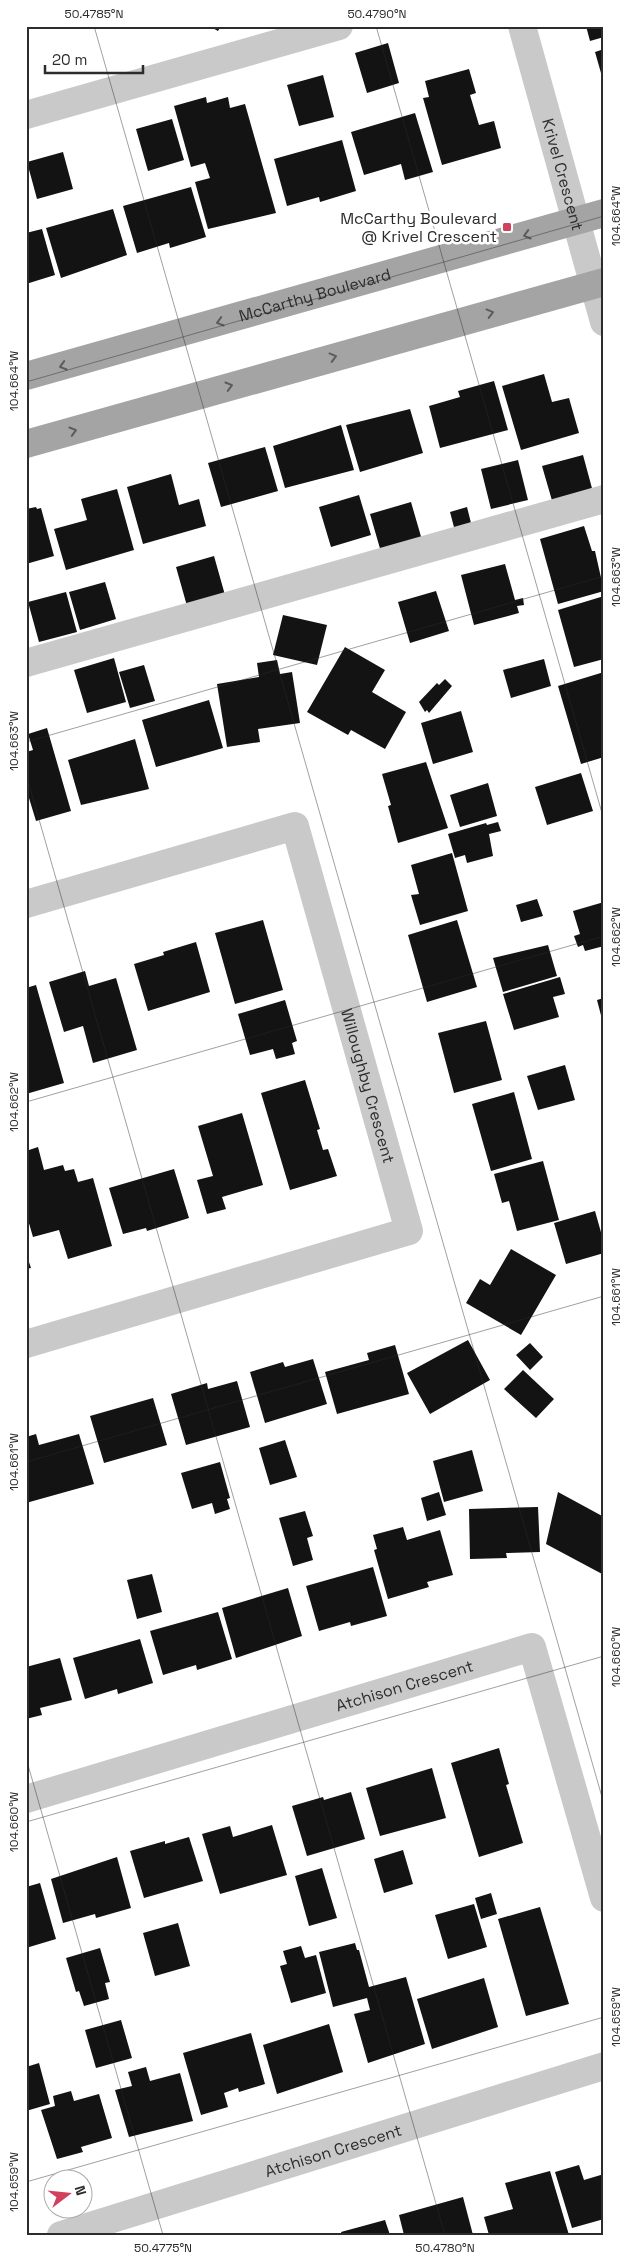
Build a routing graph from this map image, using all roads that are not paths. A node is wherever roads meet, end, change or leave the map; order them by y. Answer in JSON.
{"nodes":[{"id":1,"x":339,"y":26,"type":"edge"},
{"id":2,"x":522,"y":26,"type":"edge"},
{"id":3,"x":276,"y":35,"type":"edge"},
{"id":4,"x":26,"y":115,"type":"edge"},
{"id":5,"x":604,"y":213,"type":"edge"},
{"id":6,"x":574,"y":222,"type":"junction"},
{"id":7,"x":598,"y":284,"type":"edge"},
{"id":8,"x":604,"y":322,"type":"edge"},
{"id":9,"x":26,"y":376,"type":"edge"},
{"id":10,"x":26,"y":444,"type":"edge"},
{"id":11,"x":604,"y":499,"type":"edge"},
{"id":12,"x":26,"y":663,"type":"edge"},
{"id":13,"x":26,"y":904,"type":"edge"},
{"id":14,"x":26,"y":1344,"type":"edge"},
{"id":15,"x":26,"y":1799,"type":"edge"},
{"id":16,"x":604,"y":1898,"type":"edge"},
{"id":17,"x":604,"y":2066,"type":"edge"},
{"id":18,"x":62,"y":2235,"type":"edge"}],
"edges":[{"from":1,"to":3,"type":"street"},
{"from":2,"to":6,"type":"street","name":"Krivel Crescent"},
{"from":3,"to":4,"type":"street"},
{"from":5,"to":6,"type":"main road","name":"McCarthy Boulevard"},
{"from":6,"to":7,"type":"street","name":"Krivel Crescent"},
{"from":6,"to":9,"type":"main road","name":"McCarthy Boulevard","one_way":true},
{"from":7,"to":8,"type":"street","name":"Krivel Crescent"},
{"from":10,"to":7,"type":"main road","one_way":true},
{"from":11,"to":12,"type":"street"},
{"from":13,"to":14,"type":"street","name":"Willoughby Crescent"},
{"from":15,"to":16,"type":"street","name":"Atchison Crescent"},
{"from":17,"to":18,"type":"street","name":"Atchison Crescent"}]}
